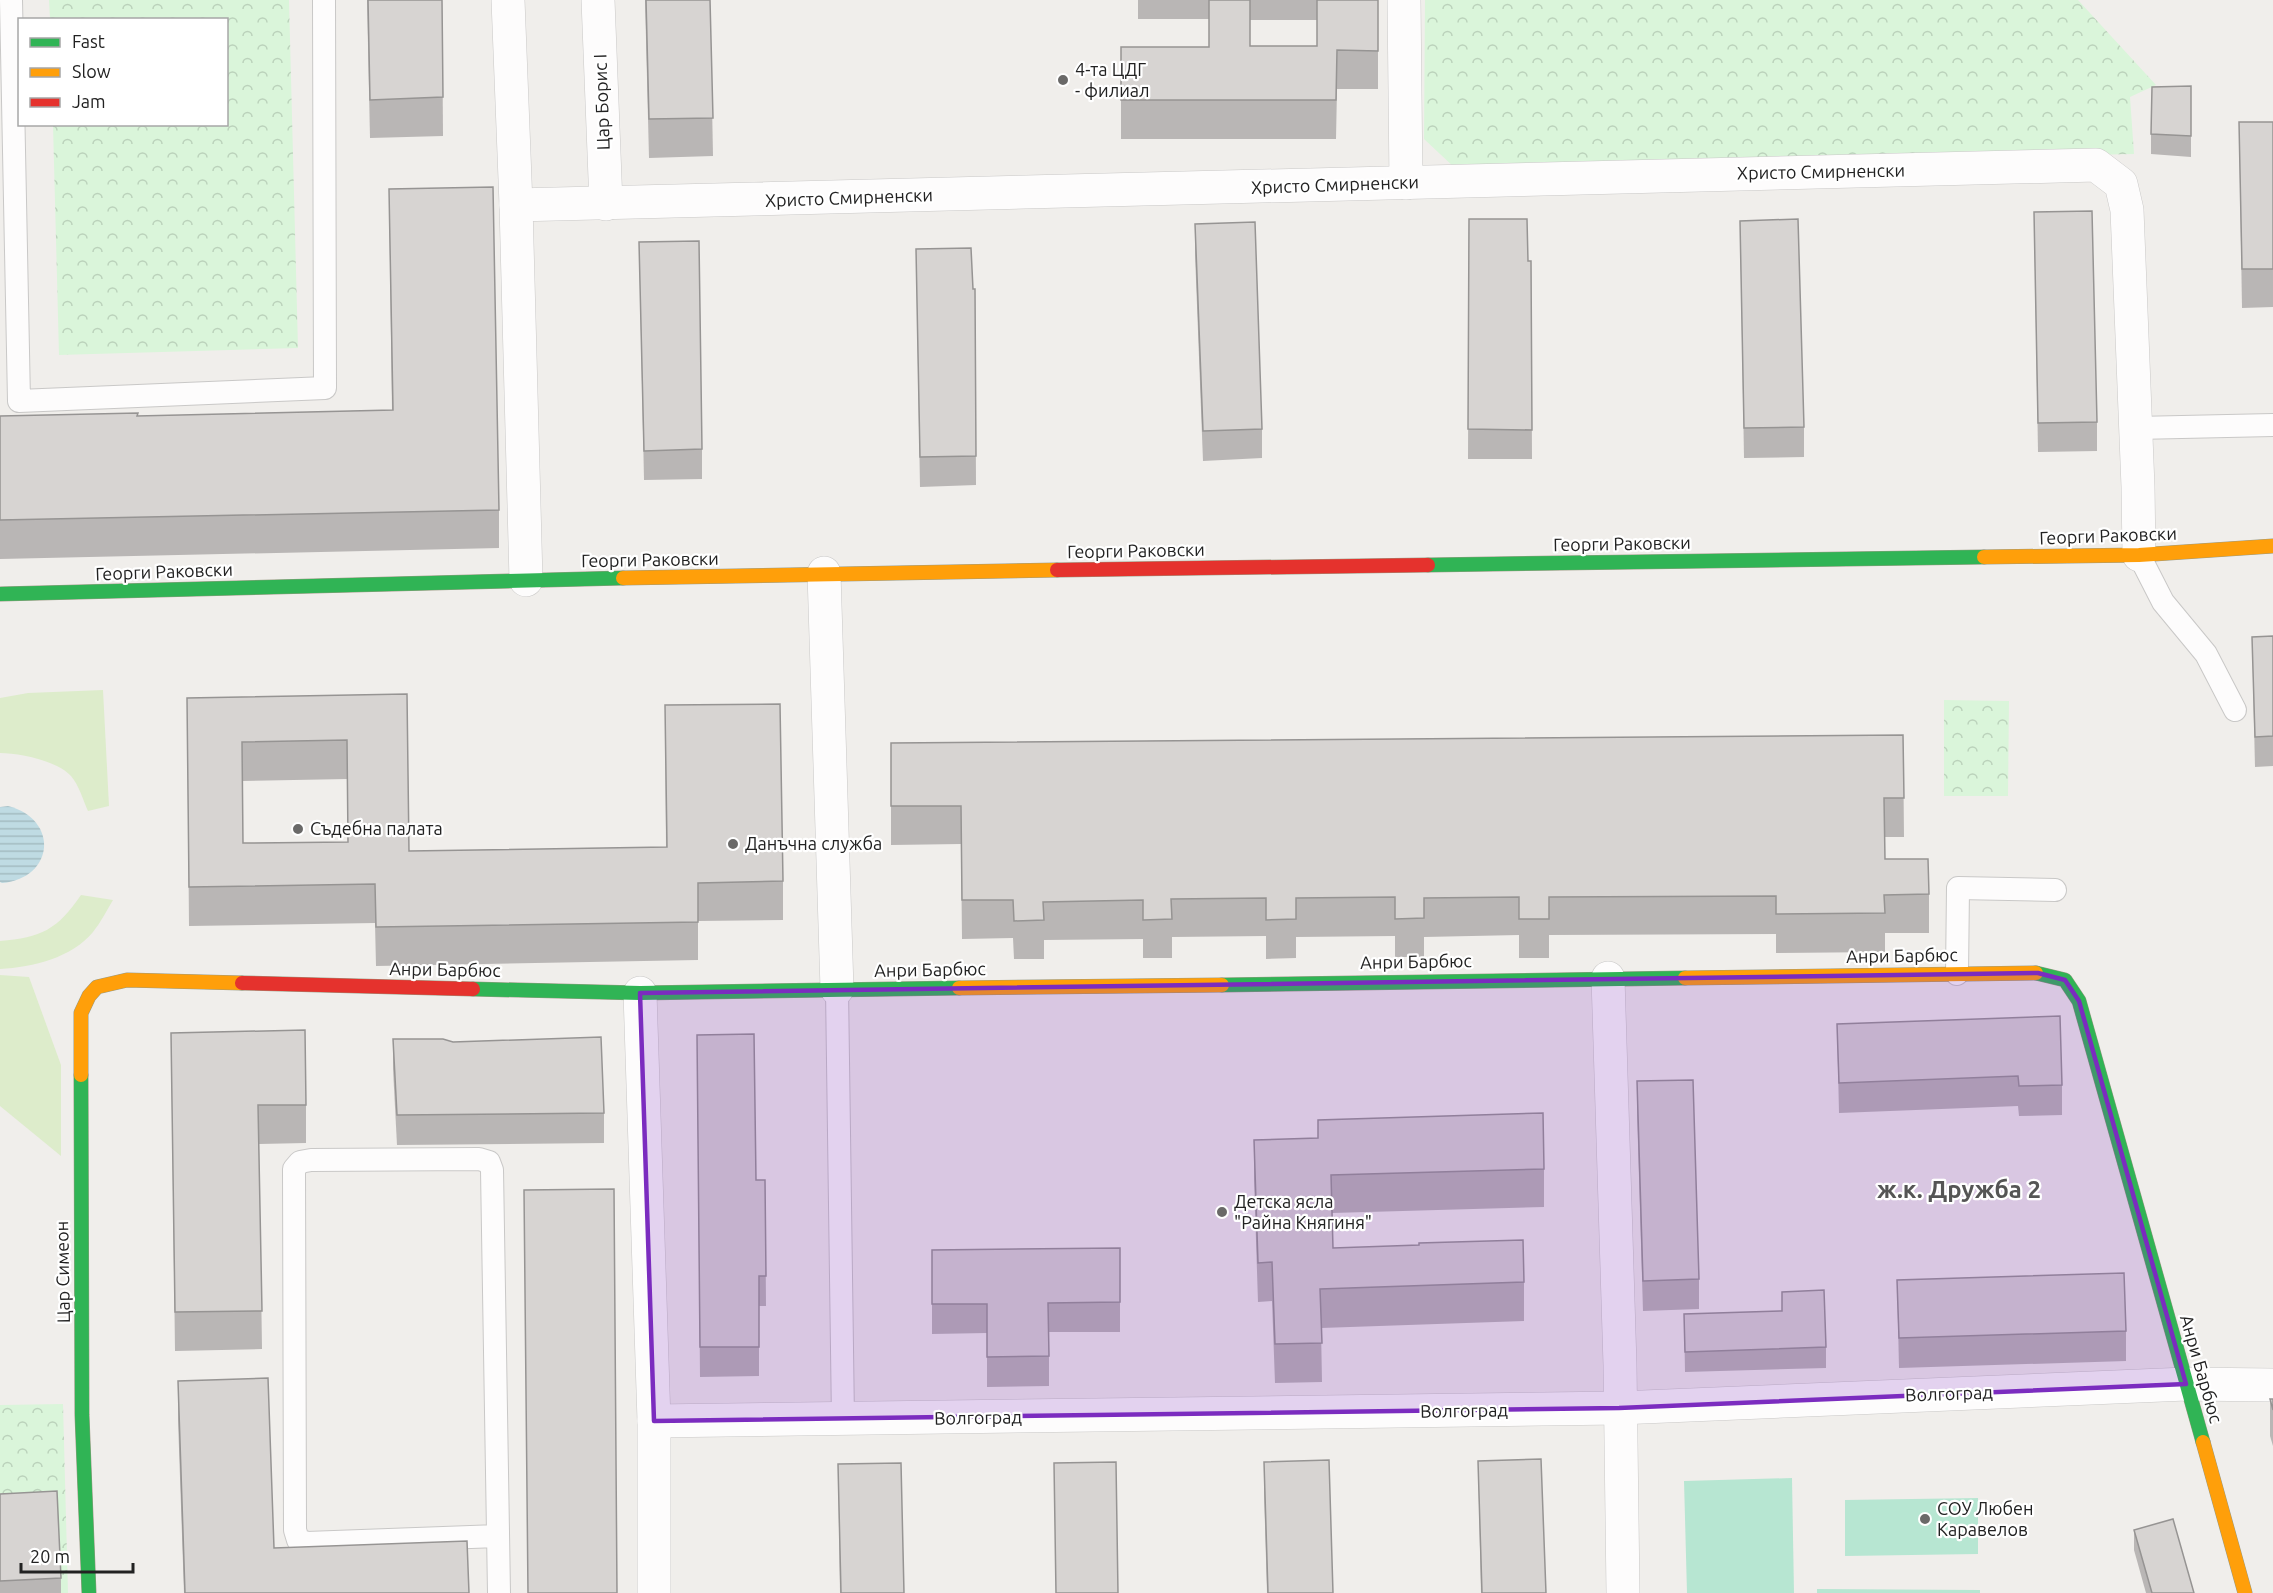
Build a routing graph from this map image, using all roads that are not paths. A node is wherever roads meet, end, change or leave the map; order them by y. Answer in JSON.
{"nodes":[{"id":1,"x":11,"y":0,"type":"edge"},
{"id":2,"x":324,"y":0,"type":"edge"},
{"id":3,"x":508,"y":0,"type":"edge"},
{"id":4,"x":598,"y":0,"type":"edge"},
{"id":5,"x":1404,"y":0,"type":"edge"},
{"id":6,"x":1406,"y":183,"type":"junction"},
{"id":7,"x":606,"y":204,"type":"junction"},
{"id":8,"x":516,"y":205,"type":"junction"},
{"id":9,"x":2273,"y":425,"type":"edge"},
{"id":10,"x":2136,"y":428,"type":"junction"},
{"id":11,"x":2273,"y":546,"type":"edge"},
{"id":12,"x":2139,"y":555,"type":"junction"},
{"id":13,"x":824,"y":573,"type":"junction"},
{"id":14,"x":526,"y":580,"type":"junction"},
{"id":15,"x":0,"y":594,"type":"edge"},
{"id":16,"x":2235,"y":710,"type":"dead end"},
{"id":17,"x":2055,"y":890,"type":"dead end"},
{"id":18,"x":1958,"y":974,"type":"junction"},
{"id":19,"x":1608,"y":978,"type":"junction"},
{"id":20,"x":127,"y":980,"type":"joint"},
{"id":21,"x":837,"y":989,"type":"junction"},
{"id":22,"x":640,"y":993,"type":"junction"},
{"id":23,"x":2186,"y":1384,"type":"junction"},
{"id":24,"x":2273,"y":1385,"type":"edge"},
{"id":25,"x":1619,"y":1408,"type":"junction"},
{"id":26,"x":843,"y":1420,"type":"junction"},
{"id":27,"x":654,"y":1421,"type":"junction"},
{"id":28,"x":498,"y":1536,"type":"junction"},
{"id":29,"x":89,"y":1593,"type":"edge"},
{"id":30,"x":500,"y":1593,"type":"edge"},
{"id":31,"x":654,"y":1593,"type":"edge"},
{"id":32,"x":1623,"y":1593,"type":"edge"},
{"id":33,"x":2245,"y":1593,"type":"edge"}],
"edges":[{"from":1,"to":2,"type":"lane"},
{"from":3,"to":8,"type":"street"},
{"from":4,"to":7,"type":"street","name":"Цар Борис I"},
{"from":5,"to":6,"type":"street"},
{"from":6,"to":7,"type":"street","name":"Христо Смирненски"},
{"from":6,"to":10,"type":"street","name":"Христо Смирненски"},
{"from":7,"to":8,"type":"street","name":"Христо Смирненски"},
{"from":8,"to":14,"type":"street"},
{"from":9,"to":10,"type":"lane"},
{"from":10,"to":12,"type":"street","name":"Христо Смирненски"},
{"from":11,"to":12,"type":"street","name":"Георги Раковски"},
{"from":12,"to":13,"type":"street","name":"Георги Раковски"},
{"from":12,"to":16,"type":"lane"},
{"from":13,"to":14,"type":"street","name":"Георги Раковски"},
{"from":13,"to":21,"type":"street"},
{"from":14,"to":15,"type":"street","name":"Георги Раковски"},
{"from":17,"to":18,"type":"lane"},
{"from":18,"to":19,"type":"street","name":"Анри Барбюс"},
{"from":18,"to":23,"type":"street","name":"Анри Барбюс"},
{"from":19,"to":21,"type":"street","name":"Анри Барбюс"},
{"from":19,"to":25,"type":"street"},
{"from":20,"to":22,"type":"street","name":"Анри Барбюс"},
{"from":20,"to":29,"type":"street","name":"Цар Симеон"},
{"from":21,"to":22,"type":"street","name":"Анри Барбюс"},
{"from":21,"to":26,"type":"lane"},
{"from":22,"to":27,"type":"street"},
{"from":23,"to":24,"type":"street","name":"Волгоград"},
{"from":23,"to":25,"type":"street","name":"Волгоград"},
{"from":23,"to":33,"type":"street","name":"Анри Барбюс"},
{"from":25,"to":26,"type":"street","name":"Волгоград"},
{"from":25,"to":32,"type":"street"},
{"from":26,"to":27,"type":"street","name":"Волгоград"},
{"from":27,"to":31,"type":"street"},
{"from":28,"to":28,"type":"lane"},
{"from":28,"to":30,"type":"lane"}]}
